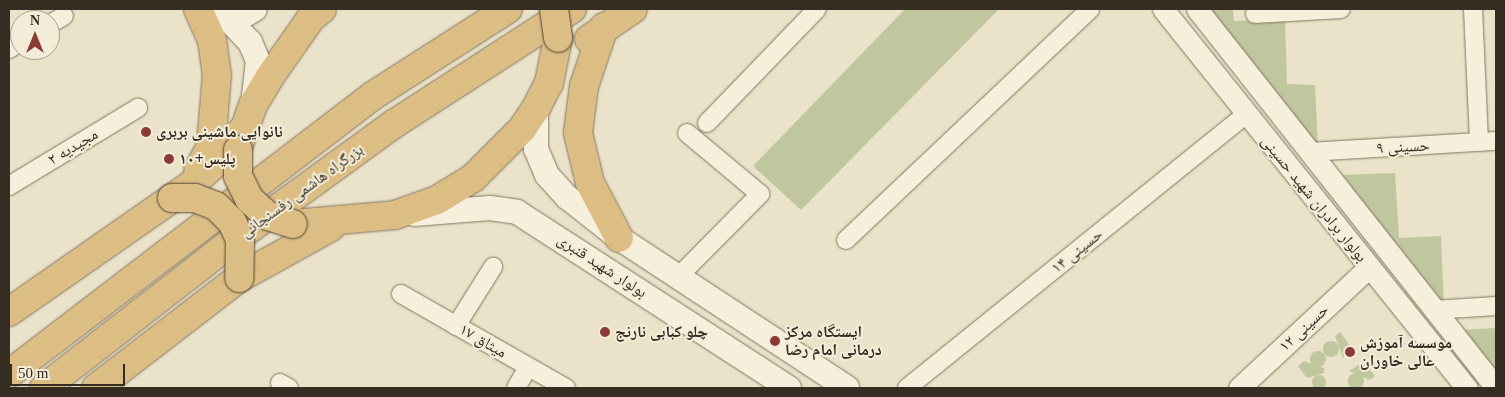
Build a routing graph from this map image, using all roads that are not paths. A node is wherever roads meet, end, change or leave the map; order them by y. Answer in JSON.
{"nodes":[{"id":1,"x":198,"y":9,"type":"edge"},
{"id":2,"x":255,"y":9,"type":"edge"},
{"id":3,"x":322,"y":9,"type":"edge"},
{"id":4,"x":508,"y":9,"type":"edge"},
{"id":5,"x":554,"y":9,"type":"edge"},
{"id":6,"x":572,"y":9,"type":"edge"},
{"id":7,"x":817,"y":9,"type":"edge"},
{"id":8,"x":1090,"y":9,"type":"edge"},
{"id":9,"x":1163,"y":9,"type":"edge"},
{"id":10,"x":1197,"y":9,"type":"edge"},
{"id":11,"x":1341,"y":9,"type":"edge"},
{"id":12,"x":1473,"y":9,"type":"edge"},
{"id":13,"x":631,"y":10,"type":"edge"},
{"id":14,"x":222,"y":11,"type":"edge"},
{"id":15,"x":1254,"y":14,"type":"dead end"},
{"id":16,"x":602,"y":18,"type":"edge"},
{"id":17,"x":549,"y":83,"type":"junction"},
{"id":18,"x":138,"y":108,"type":"dead end"},
{"id":19,"x":536,"y":108,"type":"junction"},
{"id":20,"x":1247,"y":114,"type":"junction"},
{"id":21,"x":707,"y":123,"type":"dead end"},
{"id":22,"x":244,"y":128,"type":"junction"},
{"id":23,"x":687,"y":133,"type":"dead end"},
{"id":24,"x":1488,"y":142,"type":"edge"},
{"id":25,"x":1309,"y":152,"type":"junction"},
{"id":26,"x":9,"y":186,"type":"edge"},
{"id":27,"x":181,"y":191,"type":"junction"},
{"id":28,"x":395,"y":215,"type":"junction"},
{"id":29,"x":344,"y":222,"type":"junction"},
{"id":30,"x":619,"y":238,"type":"junction"},
{"id":31,"x":846,"y":240,"type":"dead end"},
{"id":32,"x":493,"y":267,"type":"dead end"},
{"id":33,"x":1369,"y":267,"type":"junction"},
{"id":34,"x":678,"y":277,"type":"junction"},
{"id":35,"x":239,"y":278,"type":"junction"},
{"id":36,"x":401,"y":294,"type":"dead end"},
{"id":37,"x":1496,"y":306,"type":"edge"},
{"id":38,"x":1432,"y":310,"type":"junction"},
{"id":39,"x":9,"y":312,"type":"edge"},
{"id":40,"x":456,"y":326,"type":"junction"},
{"id":41,"x":528,"y":367,"type":"junction"},
{"id":42,"x":9,"y":374,"type":"edge"},
{"id":43,"x":1496,"y":387,"type":"edge"},
{"id":44,"x":44,"y":388,"type":"edge"},
{"id":45,"x":96,"y":388,"type":"edge"},
{"id":46,"x":516,"y":388,"type":"edge"},
{"id":47,"x":566,"y":388,"type":"edge"},
{"id":48,"x":789,"y":388,"type":"edge"},
{"id":49,"x":847,"y":388,"type":"edge"},
{"id":50,"x":907,"y":388,"type":"edge"},
{"id":51,"x":1238,"y":388,"type":"edge"},
{"id":52,"x":1467,"y":388,"type":"edge"}],
"edges":[{"from":1,"to":27,"type":"highway"},
{"from":2,"to":14,"type":"main road"},
{"from":3,"to":22,"type":"highway"},
{"from":4,"to":42,"type":"highway","name":"بزرگراه هاشمی رفسنجانی"},
{"from":5,"to":17,"type":"highway","bridge":true},
{"from":6,"to":44,"type":"highway","name":"بزرگراه هاشمی رفسنجانی"},
{"from":7,"to":21,"type":"street"},
{"from":8,"to":31,"type":"street"},
{"from":9,"to":20,"type":"street","name":"بولوار برادران شهید حسینی"},
{"from":10,"to":25,"type":"street","name":"بولوار برادران شهید حسینی"},
{"from":11,"to":15,"type":"street"},
{"from":12,"to":24,"type":"street"},
{"from":13,"to":16,"type":"highway"},
{"from":14,"to":22,"type":"main road"},
{"from":16,"to":17,"type":"highway"},
{"from":16,"to":30,"type":"highway"},
{"from":17,"to":19,"type":"highway"},
{"from":18,"to":26,"type":"street","name":"مجیدیه ۲"},
{"from":19,"to":28,"type":"highway"},
{"from":19,"to":30,"type":"main road","name":"بولوار شهید قنبری"},
{"from":20,"to":33,"type":"street","name":"بولوار برادران شهید حسینی"},
{"from":20,"to":50,"type":"street","name":"حسینی ۱۴"},
{"from":22,"to":27,"type":"highway"},
{"from":22,"to":29,"type":"highway","bridge":true},
{"from":23,"to":34,"type":"street"},
{"from":24,"to":25,"type":"street","name":"حسینی ۹"},
{"from":25,"to":38,"type":"street","name":"بولوار برادران شهید حسینی"},
{"from":27,"to":35,"type":"highway","bridge":true},
{"from":27,"to":39,"type":"highway"},
{"from":28,"to":29,"type":"highway"},
{"from":28,"to":48,"type":"main road","name":"بولوار شهید قنبری"},
{"from":29,"to":35,"type":"highway"},
{"from":30,"to":34,"type":"main road","name":"بولوار شهید قنبری"},
{"from":32,"to":40,"type":"street"},
{"from":33,"to":51,"type":"street","name":"حسینی ۱۲"},
{"from":33,"to":52,"type":"street","name":"بولوار برادران شهید حسینی"},
{"from":34,"to":49,"type":"main road","name":"بولوار شهید قنبری"},
{"from":35,"to":45,"type":"highway"},
{"from":36,"to":40,"type":"street","name":"میثاق ۱۷"},
{"from":37,"to":38,"type":"street"},
{"from":38,"to":43,"type":"street","name":"بولوار برادران شهید حسینی"},
{"from":40,"to":41,"type":"street","name":"میثاق ۱۷"},
{"from":41,"to":46,"type":"street"},
{"from":41,"to":47,"type":"street","name":"میثاق ۱۷"}]}
